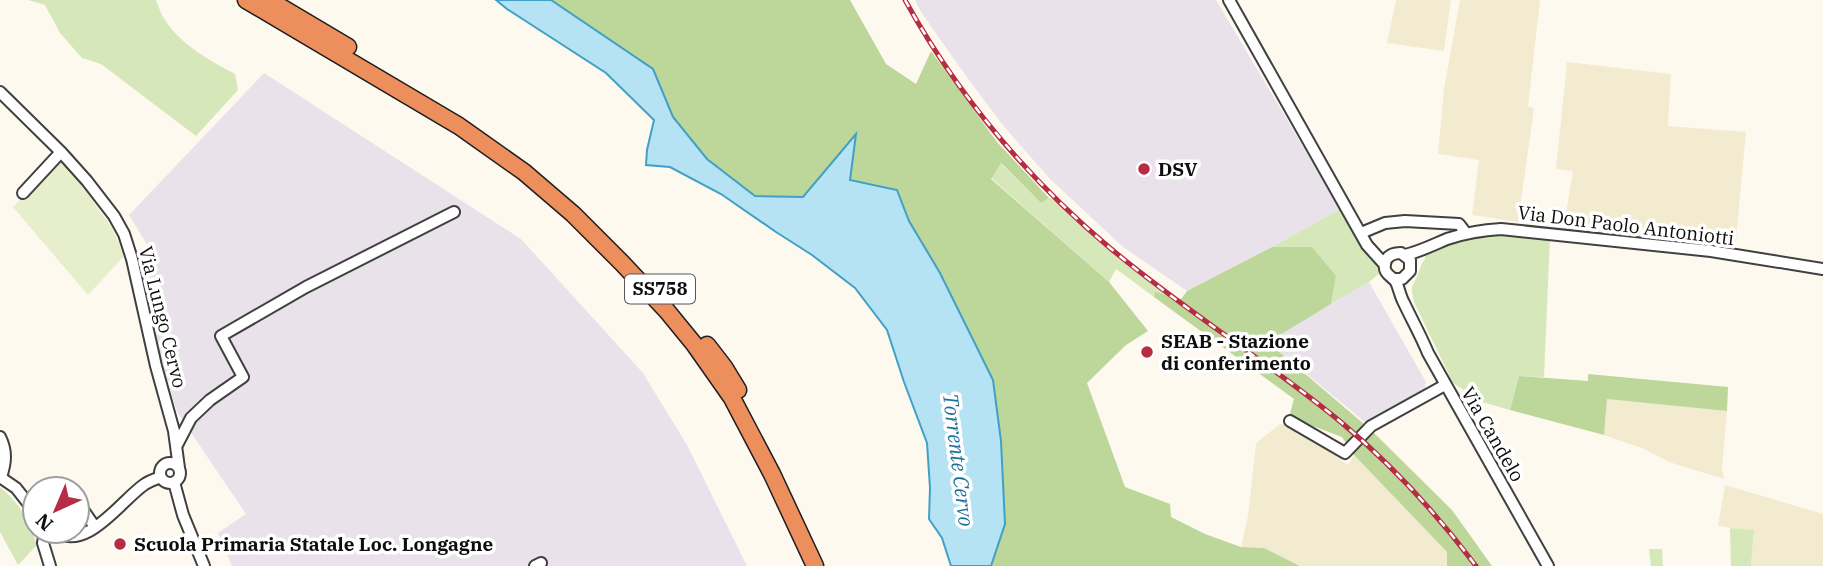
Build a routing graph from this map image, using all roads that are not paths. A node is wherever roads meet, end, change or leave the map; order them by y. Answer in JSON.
{"nodes":[{"id":1,"x":246,"y":0,"type":"edge"},
{"id":2,"x":269,"y":0,"type":"edge"},
{"id":3,"x":1229,"y":0,"type":"edge"},
{"id":4,"x":0,"y":92,"type":"edge"},
{"id":5,"x":61,"y":152,"type":"junction"},
{"id":6,"x":23,"y":193,"type":"dead end"},
{"id":7,"x":454,"y":212,"type":"dead end"},
{"id":8,"x":1464,"y":227,"type":"junction"},
{"id":9,"x":1360,"y":233,"type":"junction"},
{"id":10,"x":1427,"y":248,"type":"junction"},
{"id":11,"x":1399,"y":254,"type":"junction"},
{"id":12,"x":1385,"y":265,"type":"junction"},
{"id":13,"x":1823,"y":269,"type":"edge"},
{"id":14,"x":1404,"y":274,"type":"junction"},
{"id":15,"x":1445,"y":385,"type":"junction"},
{"id":16,"x":1290,"y":421,"type":"dead end"},
{"id":17,"x":0,"y":437,"type":"edge"},
{"id":18,"x":177,"y":450,"type":"junction"},
{"id":19,"x":166,"y":463,"type":"junction"},
{"id":20,"x":179,"y":468,"type":"junction"},
{"id":21,"x":0,"y":477,"type":"edge"},
{"id":22,"x":161,"y":477,"type":"junction"},
{"id":23,"x":174,"y":482,"type":"junction"},
{"id":24,"x":21,"y":494,"type":"edge"},
{"id":25,"x":91,"y":521,"type":"edge"},
{"id":26,"x":95,"y":527,"type":"junction"},
{"id":27,"x":91,"y":529,"type":"edge"},
{"id":28,"x":44,"y":545,"type":"edge"},
{"id":29,"x":50,"y":566,"type":"edge"},
{"id":30,"x":204,"y":566,"type":"edge"},
{"id":31,"x":815,"y":566,"type":"edge"},
{"id":32,"x":823,"y":566,"type":"edge"},
{"id":33,"x":1548,"y":566,"type":"edge"}],
"edges":[{"from":1,"to":31,"type":"highway","number":"SS758"},
{"from":2,"to":32,"type":"highway","number":"SS758"},
{"from":3,"to":9,"type":"street"},
{"from":4,"to":5,"type":"street","name":"Via Lungo Cervo"},
{"from":5,"to":6,"type":"street"},
{"from":5,"to":18,"type":"street","name":"Via Lungo Cervo"},
{"from":7,"to":18,"type":"street"},
{"from":8,"to":9,"type":"street"},
{"from":8,"to":10,"type":"street","name":"Via Don Paolo Antoniotti"},
{"from":8,"to":13,"type":"street","name":"Via Don Paolo Antoniotti"},
{"from":9,"to":11,"type":"street"},
{"from":9,"to":12,"type":"street"},
{"from":10,"to":11,"type":"street","name":"Via Don Paolo Antoniotti"},
{"from":10,"to":14,"type":"street","name":"Via Don Paolo Antoniotti"},
{"from":11,"to":12,"type":"street"},
{"from":11,"to":14,"type":"street"},
{"from":12,"to":14,"type":"street"},
{"from":14,"to":15,"type":"street","name":"Via Candelo"},
{"from":15,"to":16,"type":"street"},
{"from":15,"to":33,"type":"street","name":"Via Candelo"},
{"from":17,"to":21,"type":"street"},
{"from":18,"to":19,"type":"street"},
{"from":18,"to":20,"type":"street","name":"Via Lungo Cervo"},
{"from":19,"to":20,"type":"street"},
{"from":19,"to":22,"type":"street"},
{"from":20,"to":23,"type":"street"},
{"from":21,"to":24,"type":"street"},
{"from":22,"to":23,"type":"street"},
{"from":22,"to":26,"type":"street"},
{"from":23,"to":30,"type":"street"},
{"from":25,"to":26,"type":"street"},
{"from":26,"to":27,"type":"street"},
{"from":28,"to":29,"type":"street"}]}
